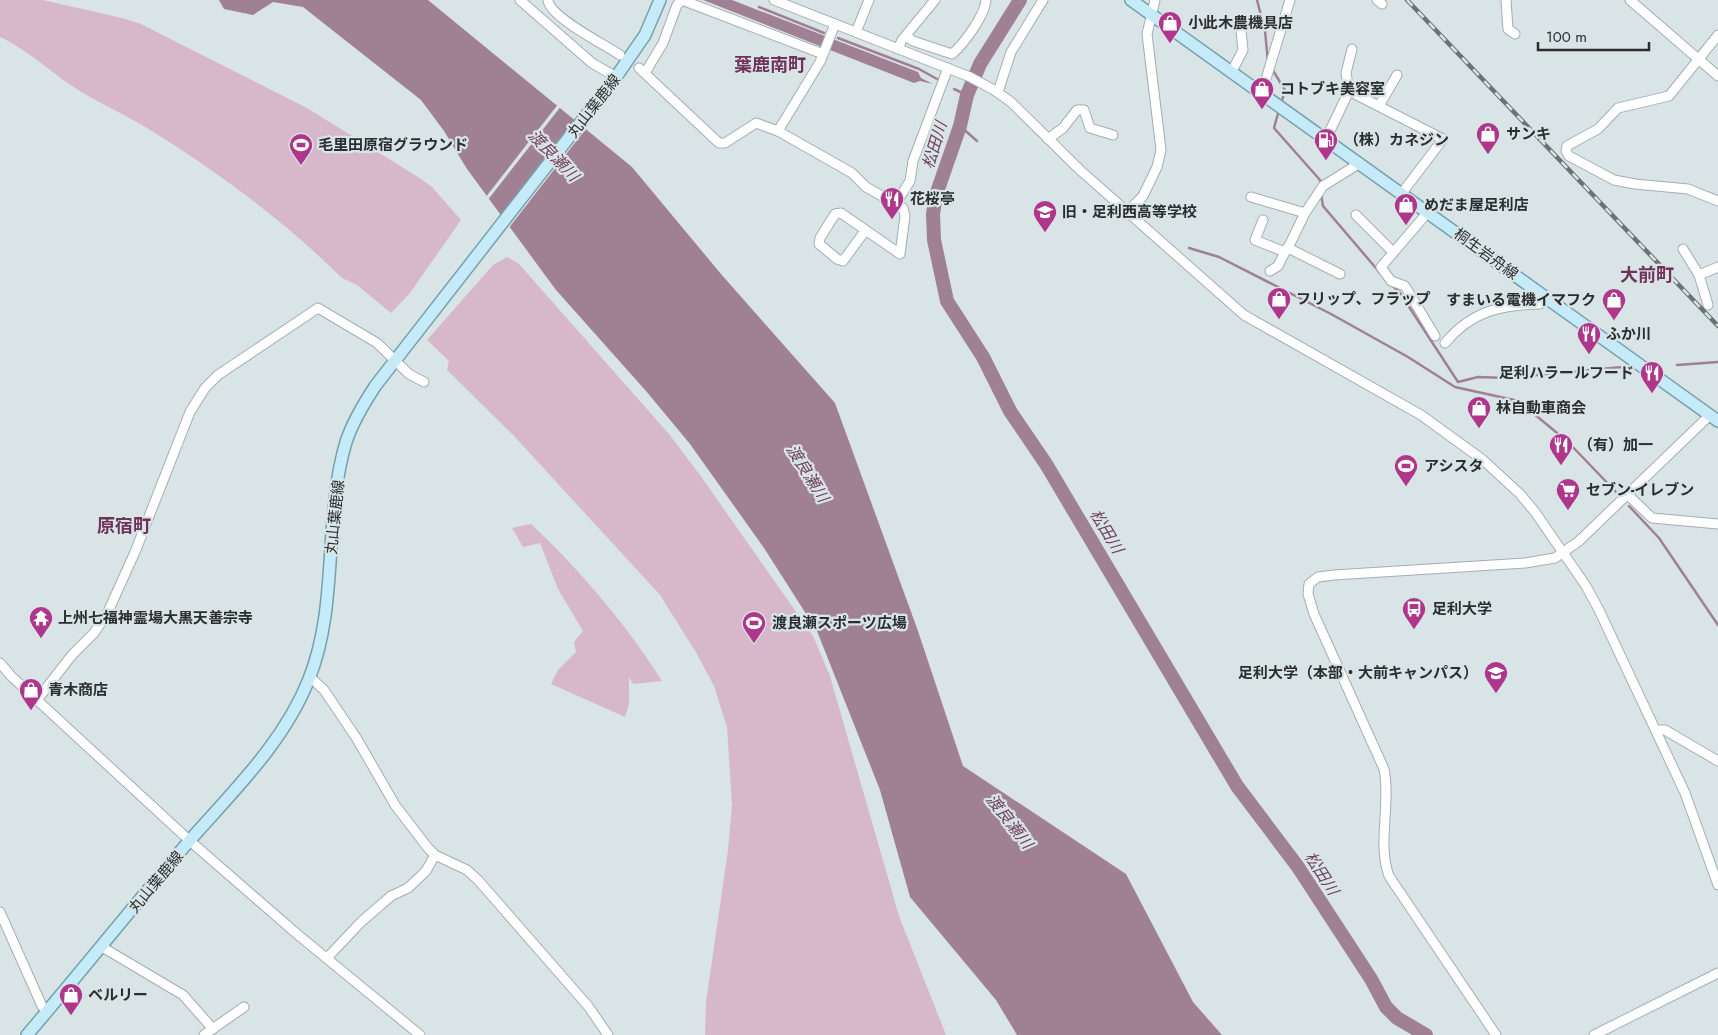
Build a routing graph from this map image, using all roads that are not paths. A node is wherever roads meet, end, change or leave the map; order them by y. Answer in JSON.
{"nodes":[{"id":1,"x":520,"y":0,"type":"edge"},
{"id":2,"x":548,"y":0,"type":"edge"},
{"id":3,"x":660,"y":0,"type":"edge"},
{"id":4,"x":774,"y":0,"type":"edge"},
{"id":5,"x":869,"y":0,"type":"edge"},
{"id":6,"x":935,"y":0,"type":"edge"},
{"id":7,"x":986,"y":0,"type":"edge"},
{"id":8,"x":1043,"y":0,"type":"edge"},
{"id":9,"x":1131,"y":0,"type":"edge"},
{"id":10,"x":1155,"y":0,"type":"edge"},
{"id":11,"x":1290,"y":0,"type":"edge"},
{"id":12,"x":1506,"y":0,"type":"edge"},
{"id":13,"x":1630,"y":0,"type":"edge"},
{"id":14,"x":1151,"y":15,"type":"junction"},
{"id":15,"x":1240,"y":21,"type":"dead end"},
{"id":16,"x":835,"y":24,"type":"junction"},
{"id":17,"x":856,"y":32,"type":"junction"},
{"id":18,"x":1514,"y":34,"type":"dead end"},
{"id":19,"x":1718,"y":35,"type":"edge"},
{"id":20,"x":906,"y":36,"type":"junction"},
{"id":21,"x":898,"y":49,"type":"junction"},
{"id":22,"x":1352,"y":49,"type":"dead end"},
{"id":23,"x":824,"y":52,"type":"junction"},
{"id":24,"x":620,"y":55,"type":"dead end"},
{"id":25,"x":1698,"y":59,"type":"junction"},
{"id":26,"x":948,"y":68,"type":"junction"},
{"id":27,"x":1232,"y":71,"type":"junction"},
{"id":28,"x":1396,"y":75,"type":"dead end"},
{"id":29,"x":1718,"y":76,"type":"edge"},
{"id":30,"x":613,"y":81,"type":"junction"},
{"id":31,"x":996,"y":91,"type":"junction"},
{"id":32,"x":1262,"y":92,"type":"junction"},
{"id":33,"x":1349,"y":92,"type":"junction"},
{"id":34,"x":1379,"y":106,"type":"junction"},
{"id":35,"x":778,"y":131,"type":"junction"},
{"id":36,"x":1113,"y":135,"type":"dead end"},
{"id":37,"x":1326,"y":139,"type":"junction"},
{"id":38,"x":1048,"y":140,"type":"junction"},
{"id":39,"x":1360,"y":163,"type":"junction"},
{"id":40,"x":1402,"y":193,"type":"junction"},
{"id":41,"x":1251,"y":197,"type":"dead end"},
{"id":42,"x":1718,"y":201,"type":"edge"},
{"id":43,"x":896,"y":203,"type":"junction"},
{"id":44,"x":1128,"y":211,"type":"junction"},
{"id":45,"x":1305,"y":212,"type":"junction"},
{"id":46,"x":1428,"y":212,"type":"junction"},
{"id":47,"x":1356,"y":215,"type":"dead end"},
{"id":48,"x":1262,"y":220,"type":"dead end"},
{"id":49,"x":865,"y":231,"type":"junction"},
{"id":50,"x":1286,"y":250,"type":"junction"},
{"id":51,"x":1683,"y":250,"type":"dead end"},
{"id":52,"x":1393,"y":252,"type":"junction"},
{"id":53,"x":1718,"y":267,"type":"edge"},
{"id":54,"x":1270,"y":271,"type":"dead end"},
{"id":55,"x":1340,"y":274,"type":"dead end"},
{"id":56,"x":1699,"y":275,"type":"junction"},
{"id":57,"x":1544,"y":296,"type":"junction"},
{"id":58,"x":1708,"y":305,"type":"dead end"},
{"id":59,"x":1435,"y":336,"type":"dead end"},
{"id":60,"x":1445,"y":343,"type":"dead end"},
{"id":61,"x":398,"y":358,"type":"junction"},
{"id":62,"x":424,"y":382,"type":"dead end"},
{"id":63,"x":1714,"y":418,"type":"edge"},
{"id":64,"x":1628,"y":495,"type":"junction"},
{"id":65,"x":1718,"y":524,"type":"edge"},
{"id":66,"x":1563,"y":553,"type":"junction"},
{"id":67,"x":0,"y":662,"type":"edge"},
{"id":68,"x":310,"y":678,"type":"junction"},
{"id":69,"x":37,"y":700,"type":"junction"},
{"id":70,"x":1656,"y":730,"type":"junction"},
{"id":71,"x":1718,"y":761,"type":"edge"},
{"id":72,"x":190,"y":841,"type":"junction"},
{"id":73,"x":435,"y":855,"type":"junction"},
{"id":74,"x":1718,"y":885,"type":"edge"},
{"id":75,"x":0,"y":912,"type":"edge"},
{"id":76,"x":102,"y":947,"type":"junction"},
{"id":77,"x":327,"y":958,"type":"junction"},
{"id":78,"x":1718,"y":973,"type":"edge"},
{"id":79,"x":244,"y":1007,"type":"dead end"},
{"id":80,"x":47,"y":1011,"type":"junction"},
{"id":81,"x":213,"y":1029,"type":"junction"},
{"id":82,"x":27,"y":1035,"type":"edge"},
{"id":83,"x":204,"y":1035,"type":"edge"},
{"id":84,"x":420,"y":1035,"type":"edge"},
{"id":85,"x":608,"y":1035,"type":"edge"},
{"id":86,"x":1496,"y":1035,"type":"edge"},
{"id":87,"x":1594,"y":1035,"type":"edge"}],
"edges":[{"from":1,"to":30,"type":"street"},
{"from":2,"to":24,"type":"street"},
{"from":3,"to":30,"type":"main road","name":"丸山葉鹿線"},
{"from":4,"to":16,"type":"street"},
{"from":5,"to":17,"type":"street"},
{"from":6,"to":20,"type":"street"},
{"from":7,"to":20,"type":"street"},
{"from":8,"to":31,"type":"street"},
{"from":9,"to":14,"type":"main road","name":"桐生岩舟線"},
{"from":10,"to":14,"type":"street"},
{"from":11,"to":32,"type":"street"},
{"from":12,"to":18,"type":"street"},
{"from":13,"to":25,"type":"street"},
{"from":14,"to":27,"type":"main road","name":"桐生岩舟線"},
{"from":14,"to":44,"type":"street"},
{"from":15,"to":27,"type":"street"},
{"from":16,"to":17,"type":"street"},
{"from":16,"to":23,"type":"street"},
{"from":17,"to":21,"type":"street"},
{"from":19,"to":25,"type":"street"},
{"from":20,"to":21,"type":"street"},
{"from":21,"to":26,"type":"street"},
{"from":22,"to":33,"type":"street"},
{"from":23,"to":35,"type":"street"},
{"from":23,"to":35,"type":"street"},
{"from":25,"to":29,"type":"street"},
{"from":25,"to":42,"type":"street"},
{"from":26,"to":31,"type":"street"},
{"from":26,"to":43,"type":"street"},
{"from":27,"to":32,"type":"main road","name":"桐生岩舟線"},
{"from":28,"to":34,"type":"street"},
{"from":30,"to":61,"type":"main road","name":"丸山葉鹿線"},
{"from":31,"to":38,"type":"street"},
{"from":32,"to":37,"type":"main road","name":"桐生岩舟線"},
{"from":33,"to":34,"type":"street"},
{"from":33,"to":37,"type":"street"},
{"from":34,"to":40,"type":"street"},
{"from":35,"to":43,"type":"street"},
{"from":36,"to":38,"type":"street"},
{"from":37,"to":39,"type":"main road","name":"桐生岩舟線"},
{"from":38,"to":44,"type":"street"},
{"from":39,"to":40,"type":"main road","name":"桐生岩舟線"},
{"from":39,"to":45,"type":"street"},
{"from":40,"to":46,"type":"main road","name":"桐生岩舟線"},
{"from":41,"to":45,"type":"street"},
{"from":43,"to":49,"type":"street"},
{"from":44,"to":66,"type":"street"},
{"from":45,"to":50,"type":"street"},
{"from":46,"to":52,"type":"street"},
{"from":46,"to":57,"type":"main road","name":"桐生岩舟線"},
{"from":47,"to":52,"type":"street"},
{"from":48,"to":50,"type":"street"},
{"from":49,"to":49,"type":"street"},
{"from":50,"to":54,"type":"street"},
{"from":50,"to":55,"type":"street"},
{"from":51,"to":56,"type":"street"},
{"from":52,"to":59,"type":"street"},
{"from":53,"to":56,"type":"street"},
{"from":56,"to":58,"type":"street"},
{"from":57,"to":60,"type":"street"},
{"from":57,"to":63,"type":"main road","name":"桐生岩舟線"},
{"from":61,"to":62,"type":"street"},
{"from":61,"to":68,"type":"main road","name":"丸山葉鹿線"},
{"from":61,"to":69,"type":"street"},
{"from":63,"to":64,"type":"street"},
{"from":64,"to":65,"type":"street"},
{"from":64,"to":66,"type":"street"},
{"from":66,"to":70,"type":"street"},
{"from":66,"to":86,"type":"street"},
{"from":67,"to":69,"type":"street"},
{"from":68,"to":72,"type":"main road","name":"丸山葉鹿線"},
{"from":68,"to":73,"type":"street"},
{"from":69,"to":72,"type":"street"},
{"from":70,"to":71,"type":"street"},
{"from":70,"to":74,"type":"street"},
{"from":72,"to":76,"type":"main road","name":"丸山葉鹿線"},
{"from":72,"to":77,"type":"street"},
{"from":73,"to":77,"type":"street"},
{"from":73,"to":85,"type":"street"},
{"from":75,"to":80,"type":"street"},
{"from":76,"to":80,"type":"main road","name":"丸山葉鹿線"},
{"from":76,"to":81,"type":"street"},
{"from":77,"to":84,"type":"street"},
{"from":78,"to":87,"type":"street"},
{"from":79,"to":81,"type":"street"},
{"from":80,"to":82,"type":"main road","name":"丸山葉鹿線"},
{"from":81,"to":83,"type":"street"}]}
